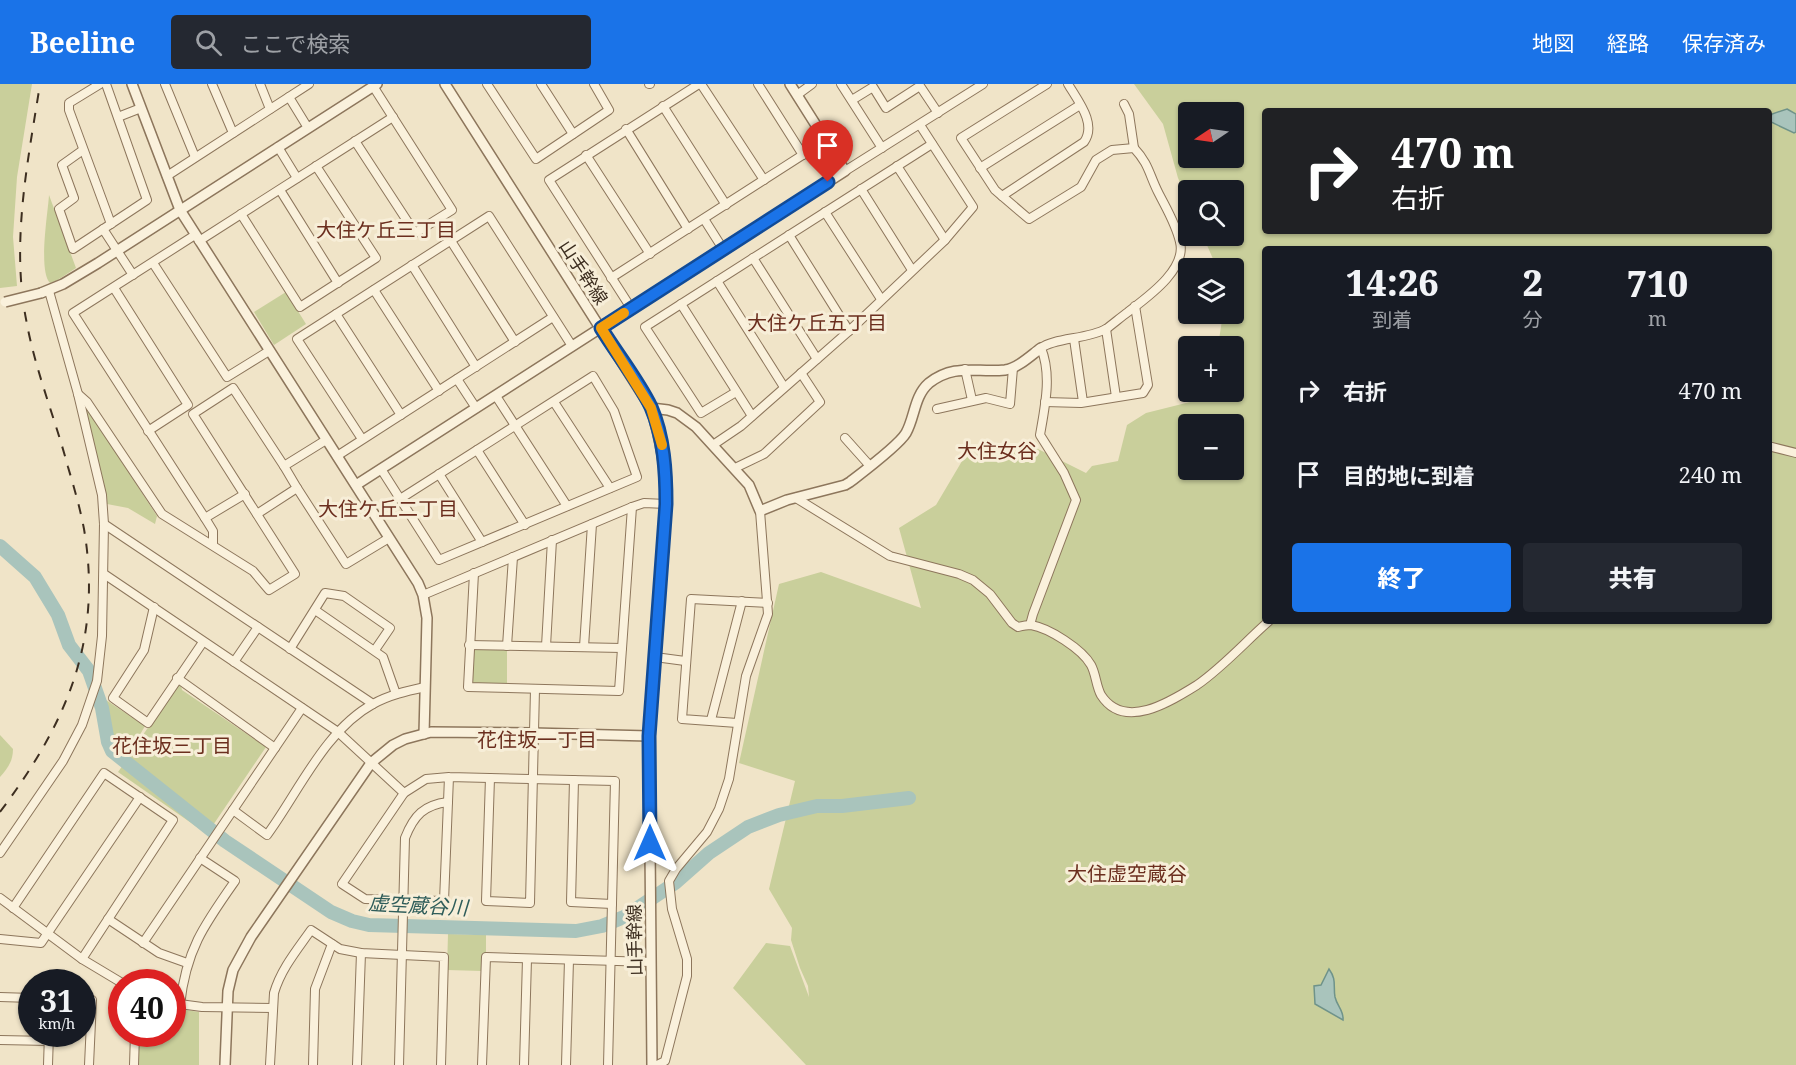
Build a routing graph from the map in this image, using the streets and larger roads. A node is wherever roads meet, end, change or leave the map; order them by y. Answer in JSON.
{"nodes":[{"id":1,"x":100,"y":84,"type":"edge"},
{"id":2,"x":106,"y":84,"type":"edge"},
{"id":3,"x":132,"y":84,"type":"edge"},
{"id":4,"x":165,"y":84,"type":"edge"},
{"id":5,"x":212,"y":84,"type":"edge"},
{"id":6,"x":260,"y":84,"type":"edge"},
{"id":7,"x":308,"y":84,"type":"edge"},
{"id":8,"x":445,"y":84,"type":"edge"},
{"id":9,"x":487,"y":84,"type":"edge"},
{"id":10,"x":541,"y":84,"type":"edge"},
{"id":11,"x":594,"y":84,"type":"edge"},
{"id":12,"x":700,"y":84,"type":"edge"},
{"id":13,"x":758,"y":84,"type":"edge"},
{"id":14,"x":790,"y":84,"type":"edge"},
{"id":15,"x":812,"y":84,"type":"edge"},
{"id":16,"x":841,"y":84,"type":"edge"},
{"id":17,"x":983,"y":84,"type":"edge"},
{"id":18,"x":1047,"y":84,"type":"edge"},
{"id":19,"x":1068,"y":84,"type":"edge"},
{"id":20,"x":375,"y":85,"type":"edge"},
{"id":21,"x":797,"y":94,"type":"junction"},
{"id":22,"x":289,"y":97,"type":"junction"},
{"id":23,"x":852,"y":100,"type":"junction"},
{"id":24,"x":1124,"y":104,"type":"dead end"},
{"id":25,"x":1080,"y":105,"type":"junction"},
{"id":26,"x":663,"y":106,"type":"junction"},
{"id":27,"x":141,"y":108,"type":"junction"},
{"id":28,"x":270,"y":109,"type":"junction"},
{"id":29,"x":938,"y":113,"type":"junction"},
{"id":30,"x":118,"y":117,"type":"junction"},
{"id":31,"x":393,"y":117,"type":"junction"},
{"id":32,"x":920,"y":125,"type":"junction"},
{"id":33,"x":308,"y":128,"type":"junction"},
{"id":34,"x":626,"y":129,"type":"junction"},
{"id":35,"x":234,"y":133,"type":"junction"},
{"id":36,"x":573,"y":134,"type":"junction"},
{"id":37,"x":826,"y":140,"type":"junction"},
{"id":38,"x":355,"y":141,"type":"junction"},
{"id":39,"x":932,"y":144,"type":"junction"},
{"id":40,"x":278,"y":147,"type":"junction"},
{"id":41,"x":882,"y":148,"type":"junction"},
{"id":42,"x":1134,"y":148,"type":"junction"},
{"id":43,"x":83,"y":150,"type":"junction"},
{"id":44,"x":586,"y":155,"type":"junction"},
{"id":45,"x":803,"y":155,"type":"junction"},
{"id":46,"x":195,"y":158,"type":"junction"},
{"id":47,"x":316,"y":166,"type":"junction"},
{"id":48,"x":897,"y":166,"type":"junction"},
{"id":49,"x":980,"y":168,"type":"junction"},
{"id":50,"x":845,"y":171,"type":"junction"},
{"id":51,"x":166,"y":176,"type":"junction"},
{"id":52,"x":297,"y":178,"type":"junction"},
{"id":53,"x":764,"y":180,"type":"junction"},
{"id":54,"x":861,"y":189,"type":"junction"},
{"id":55,"x":280,"y":190,"type":"junction"},
{"id":56,"x":1002,"y":196,"type":"junction"},
{"id":57,"x":726,"y":205,"type":"junction"},
{"id":58,"x":180,"y":210,"type":"junction"},
{"id":59,"x":825,"y":212,"type":"junction"},
{"id":60,"x":241,"y":214,"type":"junction"},
{"id":61,"x":704,"y":219,"type":"junction"},
{"id":62,"x":107,"y":226,"type":"junction"},
{"id":63,"x":688,"y":229,"type":"junction"},
{"id":64,"x":789,"y":235,"type":"junction"},
{"id":65,"x":197,"y":238,"type":"junction"},
{"id":66,"x":945,"y":240,"type":"junction"},
{"id":67,"x":451,"y":241,"type":"junction"},
{"id":68,"x":723,"y":249,"type":"junction"},
{"id":69,"x":117,"y":251,"type":"junction"},
{"id":70,"x":650,"y":254,"type":"junction"},
{"id":71,"x":753,"y":258,"type":"junction"},
{"id":72,"x":153,"y":263,"type":"junction"},
{"id":73,"x":412,"y":266,"type":"junction"},
{"id":74,"x":912,"y":270,"type":"junction"},
{"id":75,"x":133,"y":275,"type":"junction"},
{"id":76,"x":611,"y":278,"type":"junction"},
{"id":77,"x":717,"y":281,"type":"junction"},
{"id":78,"x":338,"y":282,"type":"junction"},
{"id":79,"x":114,"y":288,"type":"junction"},
{"id":80,"x":374,"y":290,"type":"junction"},
{"id":81,"x":45,"y":292,"type":"junction"},
{"id":82,"x":881,"y":299,"type":"junction"},
{"id":83,"x":2,"y":302,"type":"edge"},
{"id":84,"x":681,"y":304,"type":"junction"},
{"id":85,"x":1136,"y":306,"type":"junction"},
{"id":86,"x":631,"y":308,"type":"junction"},
{"id":87,"x":336,"y":314,"type":"junction"},
{"id":88,"x":553,"y":317,"type":"junction"},
{"id":89,"x":601,"y":328,"type":"junction"},
{"id":90,"x":1106,"y":329,"type":"junction"},
{"id":91,"x":849,"y":331,"type":"junction"},
{"id":92,"x":1074,"y":339,"type":"junction"},
{"id":93,"x":514,"y":342,"type":"junction"},
{"id":94,"x":572,"y":346,"type":"junction"},
{"id":95,"x":1041,"y":348,"type":"junction"},
{"id":96,"x":269,"y":351,"type":"junction"},
{"id":97,"x":817,"y":359,"type":"junction"},
{"id":98,"x":476,"y":367,"type":"junction"},
{"id":99,"x":1013,"y":368,"type":"junction"},
{"id":100,"x":965,"y":369,"type":"junction"},
{"id":101,"x":801,"y":373,"type":"junction"},
{"id":102,"x":458,"y":379,"type":"junction"},
{"id":103,"x":784,"y":387,"type":"junction"},
{"id":104,"x":439,"y":391,"type":"junction"},
{"id":105,"x":736,"y":392,"type":"junction"},
{"id":106,"x":78,"y":393,"type":"junction"},
{"id":107,"x":496,"y":396,"type":"junction"},
{"id":108,"x":1116,"y":397,"type":"junction"},
{"id":109,"x":972,"y":400,"type":"junction"},
{"id":110,"x":554,"y":402,"type":"junction"},
{"id":111,"x":1045,"y":402,"type":"junction"},
{"id":112,"x":1083,"y":402,"type":"junction"},
{"id":113,"x":476,"y":408,"type":"junction"},
{"id":114,"x":651,"y":408,"type":"junction"},
{"id":115,"x":937,"y":410,"type":"dead end"},
{"id":116,"x":401,"y":415,"type":"junction"},
{"id":117,"x":752,"y":416,"type":"junction"},
{"id":118,"x":515,"y":426,"type":"junction"},
{"id":119,"x":148,"y":431,"type":"junction"},
{"id":120,"x":845,"y":438,"type":"dead end"},
{"id":121,"x":362,"y":439,"type":"junction"},
{"id":122,"x":326,"y":440,"type":"junction"},
{"id":123,"x":713,"y":445,"type":"junction"},
{"id":124,"x":1772,"y":447,"type":"edge"},
{"id":125,"x":477,"y":450,"type":"junction"},
{"id":126,"x":1796,"y":453,"type":"edge"},
{"id":127,"x":337,"y":456,"type":"junction"},
{"id":128,"x":284,"y":466,"type":"junction"},
{"id":129,"x":870,"y":466,"type":"junction"},
{"id":130,"x":735,"y":468,"type":"junction"},
{"id":131,"x":381,"y":469,"type":"junction"},
{"id":132,"x":439,"y":474,"type":"junction"},
{"id":133,"x":356,"y":485,"type":"junction"},
{"id":134,"x":297,"y":488,"type":"junction"},
{"id":135,"x":610,"y":488,"type":"junction"},
{"id":136,"x":244,"y":494,"type":"junction"},
{"id":137,"x":796,"y":498,"type":"junction"},
{"id":138,"x":400,"y":499,"type":"junction"},
{"id":139,"x":666,"y":504,"type":"junction"},
{"id":140,"x":567,"y":506,"type":"junction"},
{"id":141,"x":632,"y":507,"type":"junction"},
{"id":142,"x":760,"y":511,"type":"junction"},
{"id":143,"x":257,"y":514,"type":"junction"},
{"id":144,"x":205,"y":519,"type":"junction"},
{"id":145,"x":592,"y":524,"type":"junction"},
{"id":146,"x":104,"y":525,"type":"junction"},
{"id":147,"x":525,"y":525,"type":"junction"},
{"id":148,"x":389,"y":538,"type":"junction"},
{"id":149,"x":552,"y":540,"type":"junction"},
{"id":150,"x":482,"y":542,"type":"junction"},
{"id":151,"x":213,"y":545,"type":"junction"},
{"id":152,"x":513,"y":557,"type":"junction"},
{"id":153,"x":474,"y":573,"type":"junction"},
{"id":154,"x":104,"y":574,"type":"junction"},
{"id":155,"x":423,"y":595,"type":"junction"},
{"id":156,"x":742,"y":601,"type":"junction"},
{"id":157,"x":768,"y":603,"type":"junction"},
{"id":158,"x":154,"y":607,"type":"junction"},
{"id":159,"x":315,"y":609,"type":"junction"},
{"id":160,"x":1266,"y":624,"type":"edge"},
{"id":161,"x":1030,"y":625,"type":"junction"},
{"id":162,"x":258,"y":627,"type":"junction"},
{"id":163,"x":203,"y":642,"type":"junction"},
{"id":164,"x":470,"y":645,"type":"junction"},
{"id":165,"x":507,"y":645,"type":"junction"},
{"id":166,"x":546,"y":646,"type":"junction"},
{"id":167,"x":584,"y":647,"type":"junction"},
{"id":168,"x":622,"y":648,"type":"junction"},
{"id":169,"x":290,"y":649,"type":"junction"},
{"id":170,"x":375,"y":650,"type":"junction"},
{"id":171,"x":655,"y":657,"type":"junction"},
{"id":172,"x":685,"y":661,"type":"junction"},
{"id":173,"x":234,"y":662,"type":"junction"},
{"id":174,"x":177,"y":678,"type":"junction"},
{"id":175,"x":425,"y":687,"type":"junction"},
{"id":176,"x":535,"y":689,"type":"junction"},
{"id":177,"x":396,"y":694,"type":"junction"},
{"id":178,"x":373,"y":704,"type":"junction"},
{"id":179,"x":302,"y":708,"type":"junction"},
{"id":180,"x":711,"y":720,"type":"junction"},
{"id":181,"x":737,"y":723,"type":"junction"},
{"id":182,"x":338,"y":732,"type":"junction"},
{"id":183,"x":533,"y":732,"type":"junction"},
{"id":184,"x":424,"y":734,"type":"junction"},
{"id":185,"x":649,"y":736,"type":"junction"},
{"id":186,"x":275,"y":748,"type":"junction"},
{"id":187,"x":371,"y":763,"type":"junction"},
{"id":188,"x":449,"y":777,"type":"junction"},
{"id":189,"x":490,"y":778,"type":"junction"},
{"id":190,"x":533,"y":779,"type":"junction"},
{"id":191,"x":574,"y":780,"type":"junction"},
{"id":192,"x":404,"y":793,"type":"junction"},
{"id":193,"x":140,"y":797,"type":"junction"},
{"id":194,"x":448,"y":802,"type":"junction"},
{"id":195,"x":233,"y":810,"type":"junction"},
{"id":196,"x":0,"y":853,"type":"edge"},
{"id":197,"x":200,"y":858,"type":"junction"},
{"id":198,"x":0,"y":898,"type":"edge"},
{"id":199,"x":403,"y":903,"type":"junction"},
{"id":200,"x":612,"y":904,"type":"junction"},
{"id":201,"x":14,"y":908,"type":"junction"},
{"id":202,"x":108,"y":919,"type":"junction"},
{"id":203,"x":49,"y":933,"type":"junction"},
{"id":204,"x":0,"y":939,"type":"edge"},
{"id":205,"x":143,"y":944,"type":"junction"},
{"id":206,"x":332,"y":944,"type":"junction"},
{"id":207,"x":403,"y":951,"type":"junction"},
{"id":208,"x":361,"y":953,"type":"junction"},
{"id":209,"x":527,"y":958,"type":"junction"},
{"id":210,"x":82,"y":959,"type":"junction"},
{"id":211,"x":569,"y":960,"type":"junction"},
{"id":212,"x":610,"y":961,"type":"junction"},
{"id":213,"x":651,"y":962,"type":"junction"},
{"id":214,"x":187,"y":963,"type":"junction"},
{"id":215,"x":185,"y":969,"type":"edge"},
{"id":216,"x":108,"y":975,"type":"edge"},
{"id":217,"x":0,"y":997,"type":"edge"},
{"id":218,"x":18,"y":998,"type":"edge"},
{"id":219,"x":186,"y":1005,"type":"edge"},
{"id":220,"x":227,"y":1008,"type":"junction"},
{"id":221,"x":273,"y":1008,"type":"junction"},
{"id":222,"x":18,"y":1039,"type":"edge"},
{"id":223,"x":0,"y":1040,"type":"edge"},
{"id":224,"x":49,"y":1047,"type":"edge"},
{"id":225,"x":90,"y":1047,"type":"edge"},
{"id":226,"x":135,"y":1047,"type":"edge"},
{"id":227,"x":48,"y":1065,"type":"edge"},
{"id":228,"x":89,"y":1065,"type":"edge"},
{"id":229,"x":134,"y":1065,"type":"edge"},
{"id":230,"x":225,"y":1065,"type":"edge"},
{"id":231,"x":270,"y":1065,"type":"edge"},
{"id":232,"x":313,"y":1065,"type":"edge"},
{"id":233,"x":357,"y":1065,"type":"edge"},
{"id":234,"x":399,"y":1065,"type":"edge"},
{"id":235,"x":441,"y":1065,"type":"edge"},
{"id":236,"x":482,"y":1065,"type":"edge"},
{"id":237,"x":524,"y":1065,"type":"edge"},
{"id":238,"x":566,"y":1065,"type":"edge"},
{"id":239,"x":608,"y":1065,"type":"edge"},
{"id":240,"x":652,"y":1065,"type":"edge"},
{"id":241,"x":657,"y":1065,"type":"edge"}],
"edges":[{"from":1,"to":43,"type":"street"},
{"from":2,"to":30,"type":"street"},
{"from":3,"to":27,"type":"street"},
{"from":4,"to":46,"type":"street"},
{"from":5,"to":35,"type":"street"},
{"from":6,"to":28,"type":"street"},
{"from":7,"to":22,"type":"street"},
{"from":8,"to":89,"type":"street","name":"山手幹線"},
{"from":9,"to":36,"type":"street"},
{"from":10,"to":36,"type":"street"},
{"from":11,"to":36,"type":"street"},
{"from":12,"to":26,"type":"street"},
{"from":12,"to":53,"type":"street"},
{"from":13,"to":45,"type":"street"},
{"from":14,"to":21,"type":"street"},
{"from":15,"to":21,"type":"street"},
{"from":16,"to":23,"type":"street"},
{"from":17,"to":29,"type":"street"},
{"from":18,"to":49,"type":"street"},
{"from":19,"to":25,"type":"street"},
{"from":20,"to":31,"type":"street"},
{"from":20,"to":33,"type":"street"},
{"from":21,"to":37,"type":"street"},
{"from":22,"to":28,"type":"street"},
{"from":22,"to":33,"type":"street"},
{"from":23,"to":29,"type":"street"},
{"from":23,"to":41,"type":"street"},
{"from":24,"to":42,"type":"street"},
{"from":25,"to":49,"type":"street"},
{"from":25,"to":56,"type":"street"},
{"from":26,"to":34,"type":"street"},
{"from":26,"to":57,"type":"street"},
{"from":27,"to":30,"type":"street"},
{"from":27,"to":51,"type":"street"},
{"from":28,"to":35,"type":"street"},
{"from":29,"to":32,"type":"street"},
{"from":30,"to":62,"type":"street"},
{"from":31,"to":38,"type":"street"},
{"from":31,"to":38,"type":"street"},
{"from":32,"to":39,"type":"street"},
{"from":32,"to":41,"type":"street"},
{"from":33,"to":40,"type":"street"},
{"from":34,"to":44,"type":"street"},
{"from":34,"to":63,"type":"street"},
{"from":35,"to":46,"type":"street"},
{"from":37,"to":45,"type":"street"},
{"from":37,"to":50,"type":"street"},
{"from":38,"to":47,"type":"street"},
{"from":39,"to":48,"type":"street"},
{"from":39,"to":66,"type":"street"},
{"from":40,"to":52,"type":"street"},
{"from":40,"to":58,"type":"street"},
{"from":41,"to":50,"type":"street"},
{"from":42,"to":56,"type":"street"},
{"from":42,"to":85,"type":"street"},
{"from":43,"to":62,"type":"street"},
{"from":43,"to":62,"type":"street"},
{"from":44,"to":70,"type":"street"},
{"from":44,"to":76,"type":"street"},
{"from":45,"to":53,"type":"street"},
{"from":46,"to":51,"type":"street"},
{"from":47,"to":52,"type":"street"},
{"from":47,"to":78,"type":"street"},
{"from":48,"to":54,"type":"street"},
{"from":48,"to":66,"type":"street"},
{"from":49,"to":56,"type":"street"},
{"from":50,"to":68,"type":"street"},
{"from":51,"to":58,"type":"street"},
{"from":52,"to":55,"type":"street"},
{"from":53,"to":57,"type":"street"},
{"from":54,"to":59,"type":"street"},
{"from":54,"to":74,"type":"street"},
{"from":55,"to":60,"type":"street"},
{"from":55,"to":78,"type":"street"},
{"from":57,"to":61,"type":"street"},
{"from":58,"to":65,"type":"street"},
{"from":58,"to":69,"type":"street"},
{"from":59,"to":64,"type":"street"},
{"from":59,"to":82,"type":"street"},
{"from":60,"to":65,"type":"street"},
{"from":60,"to":78,"type":"street"},
{"from":61,"to":63,"type":"street"},
{"from":61,"to":68,"type":"street"},
{"from":62,"to":69,"type":"street"},
{"from":63,"to":70,"type":"street"},
{"from":64,"to":71,"type":"street"},
{"from":64,"to":91,"type":"street"},
{"from":65,"to":72,"type":"street"},
{"from":65,"to":96,"type":"street"},
{"from":66,"to":74,"type":"street"},
{"from":67,"to":73,"type":"street"},
{"from":67,"to":88,"type":"street"},
{"from":67,"to":93,"type":"street"},
{"from":68,"to":86,"type":"street"},
{"from":69,"to":75,"type":"street"},
{"from":69,"to":81,"type":"street"},
{"from":70,"to":76,"type":"street"},
{"from":71,"to":77,"type":"street"},
{"from":71,"to":97,"type":"street"},
{"from":72,"to":75,"type":"street"},
{"from":72,"to":96,"type":"street"},
{"from":73,"to":80,"type":"street"},
{"from":73,"to":98,"type":"street"},
{"from":74,"to":82,"type":"street"},
{"from":75,"to":79,"type":"street"},
{"from":76,"to":86,"type":"street"},
{"from":77,"to":84,"type":"street"},
{"from":77,"to":103,"type":"street"},
{"from":79,"to":119,"type":"street"},
{"from":79,"to":119,"type":"street"},
{"from":80,"to":87,"type":"street"},
{"from":80,"to":104,"type":"street"},
{"from":81,"to":83,"type":"street","bridge":true},
{"from":81,"to":106,"type":"street"},
{"from":82,"to":91,"type":"street"},
{"from":84,"to":105,"type":"street"},
{"from":84,"to":105,"type":"street"},
{"from":85,"to":90,"type":"street"},
{"from":85,"to":108,"type":"street"},
{"from":86,"to":89,"type":"street"},
{"from":87,"to":116,"type":"street"},
{"from":87,"to":121,"type":"street"},
{"from":88,"to":93,"type":"street"},
{"from":88,"to":94,"type":"street"},
{"from":89,"to":94,"type":"street"},
{"from":89,"to":114,"type":"street","name":"山手幹線"},
{"from":90,"to":92,"type":"street"},
{"from":90,"to":108,"type":"street"},
{"from":91,"to":97,"type":"street"},
{"from":92,"to":95,"type":"street"},
{"from":92,"to":112,"type":"street"},
{"from":93,"to":98,"type":"street"},
{"from":94,"to":107,"type":"street"},
{"from":95,"to":99,"type":"street"},
{"from":95,"to":111,"type":"street"},
{"from":96,"to":122,"type":"street"},
{"from":97,"to":101,"type":"street"},
{"from":98,"to":102,"type":"street"},
{"from":99,"to":100,"type":"street"},
{"from":99,"to":109,"type":"street"},
{"from":100,"to":109,"type":"street"},
{"from":100,"to":129,"type":"street"},
{"from":101,"to":103,"type":"street"},
{"from":101,"to":130,"type":"street"},
{"from":102,"to":104,"type":"street"},
{"from":102,"to":113,"type":"street"},
{"from":103,"to":117,"type":"street"},
{"from":104,"to":116,"type":"street"},
{"from":105,"to":117,"type":"street"},
{"from":106,"to":146,"type":"street"},
{"from":106,"to":151,"type":"street"},
{"from":107,"to":113,"type":"street"},
{"from":107,"to":118,"type":"street"},
{"from":108,"to":112,"type":"street"},
{"from":109,"to":115,"type":"street"},
{"from":110,"to":118,"type":"street"},
{"from":110,"to":135,"type":"street"},
{"from":110,"to":135,"type":"street"},
{"from":111,"to":112,"type":"street"},
{"from":111,"to":161,"type":"street"},
{"from":113,"to":131,"type":"street"},
{"from":114,"to":123,"type":"street"},
{"from":114,"to":139,"type":"street","name":"山手幹線"},
{"from":116,"to":121,"type":"street"},
{"from":117,"to":123,"type":"street"},
{"from":118,"to":125,"type":"street"},
{"from":118,"to":140,"type":"street"},
{"from":119,"to":144,"type":"street"},
{"from":120,"to":129,"type":"street"},
{"from":121,"to":127,"type":"street"},
{"from":122,"to":127,"type":"street"},
{"from":122,"to":128,"type":"street"},
{"from":123,"to":130,"type":"street"},
{"from":124,"to":126,"type":"street"},
{"from":125,"to":132,"type":"street"},
{"from":125,"to":147,"type":"street"},
{"from":127,"to":133,"type":"street"},
{"from":128,"to":134,"type":"street"},
{"from":128,"to":136,"type":"street"},
{"from":129,"to":137,"type":"street"},
{"from":130,"to":142,"type":"street"},
{"from":131,"to":133,"type":"street"},
{"from":131,"to":138,"type":"street"},
{"from":132,"to":138,"type":"street"},
{"from":132,"to":150,"type":"street"},
{"from":133,"to":148,"type":"street"},
{"from":134,"to":143,"type":"street"},
{"from":134,"to":148,"type":"street"},
{"from":135,"to":140,"type":"street"},
{"from":136,"to":143,"type":"street"},
{"from":136,"to":144,"type":"street"},
{"from":137,"to":142,"type":"street"},
{"from":137,"to":161,"type":"street"},
{"from":138,"to":150,"type":"street"},
{"from":139,"to":141,"type":"street"},
{"from":139,"to":171,"type":"street","name":"山手幹線"},
{"from":140,"to":147,"type":"street"},
{"from":141,"to":145,"type":"street"},
{"from":141,"to":168,"type":"street"},
{"from":142,"to":157,"type":"street"},
{"from":143,"to":151,"type":"street"},
{"from":144,"to":151,"type":"street"},
{"from":145,"to":149,"type":"street"},
{"from":145,"to":167,"type":"street"},
{"from":146,"to":154,"type":"street"},
{"from":146,"to":162,"type":"street"},
{"from":147,"to":150,"type":"street"},
{"from":148,"to":155,"type":"street"},
{"from":149,"to":152,"type":"street"},
{"from":149,"to":166,"type":"street"},
{"from":152,"to":153,"type":"street"},
{"from":152,"to":165,"type":"street"},
{"from":153,"to":155,"type":"street"},
{"from":153,"to":164,"type":"street"},
{"from":154,"to":158,"type":"street"},
{"from":154,"to":196,"type":"street"},
{"from":155,"to":175,"type":"street"},
{"from":156,"to":157,"type":"street"},
{"from":156,"to":172,"type":"street"},
{"from":156,"to":180,"type":"street"},
{"from":157,"to":181,"type":"street"},
{"from":158,"to":163,"type":"street"},
{"from":158,"to":174,"type":"street"},
{"from":159,"to":169,"type":"street"},
{"from":159,"to":170,"type":"street"},
{"from":159,"to":170,"type":"street"},
{"from":160,"to":161,"type":"street"},
{"from":162,"to":169,"type":"street"},
{"from":162,"to":173,"type":"street"},
{"from":163,"to":173,"type":"street"},
{"from":163,"to":174,"type":"street"},
{"from":164,"to":165,"type":"street"},
{"from":164,"to":176,"type":"street"},
{"from":165,"to":166,"type":"street"},
{"from":166,"to":167,"type":"street"},
{"from":167,"to":168,"type":"street"},
{"from":168,"to":176,"type":"street"},
{"from":169,"to":178,"type":"street"},
{"from":170,"to":177,"type":"street"},
{"from":171,"to":172,"type":"street"},
{"from":171,"to":185,"type":"street","name":"山手幹線"},
{"from":172,"to":180,"type":"street"},
{"from":173,"to":179,"type":"street"},
{"from":174,"to":186,"type":"street"},
{"from":175,"to":177,"type":"street"},
{"from":175,"to":184,"type":"street"},
{"from":176,"to":183,"type":"street"},
{"from":177,"to":178,"type":"street"},
{"from":178,"to":182,"type":"street"},
{"from":179,"to":182,"type":"street"},
{"from":179,"to":186,"type":"street"},
{"from":180,"to":181,"type":"street"},
{"from":181,"to":241,"type":"street"},
{"from":182,"to":187,"type":"street"},
{"from":182,"to":195,"type":"street"},
{"from":183,"to":184,"type":"street"},
{"from":183,"to":185,"type":"street"},
{"from":183,"to":190,"type":"street"},
{"from":184,"to":187,"type":"street"},
{"from":185,"to":213,"type":"street","name":"山手幹線"},
{"from":186,"to":195,"type":"street"},
{"from":187,"to":192,"type":"street"},
{"from":187,"to":220,"type":"street"},
{"from":188,"to":189,"type":"street"},
{"from":188,"to":192,"type":"street"},
{"from":188,"to":194,"type":"street"},
{"from":189,"to":190,"type":"street"},
{"from":189,"to":190,"type":"street"},
{"from":190,"to":191,"type":"street"},
{"from":191,"to":200,"type":"street"},
{"from":191,"to":200,"type":"street"},
{"from":192,"to":199,"type":"street"},
{"from":193,"to":201,"type":"street"},
{"from":193,"to":202,"type":"street"},
{"from":193,"to":203,"type":"street"},
{"from":194,"to":199,"type":"street"},
{"from":194,"to":199,"type":"street"},
{"from":195,"to":197,"type":"street"},
{"from":197,"to":205,"type":"street"},
{"from":197,"to":214,"type":"street"},
{"from":198,"to":201,"type":"street"},
{"from":199,"to":207,"type":"street"},
{"from":200,"to":212,"type":"street"},
{"from":201,"to":203,"type":"street"},
{"from":202,"to":205,"type":"street"},
{"from":202,"to":210,"type":"street"},
{"from":203,"to":204,"type":"street"},
{"from":203,"to":210,"type":"street"},
{"from":205,"to":214,"type":"street"},
{"from":206,"to":208,"type":"street"},
{"from":206,"to":221,"type":"street"},
{"from":206,"to":232,"type":"street"},
{"from":207,"to":208,"type":"street"},
{"from":207,"to":234,"type":"street"},
{"from":207,"to":235,"type":"street"},
{"from":208,"to":233,"type":"street"},
{"from":209,"to":211,"type":"street"},
{"from":209,"to":236,"type":"street"},
{"from":209,"to":237,"type":"street"},
{"from":210,"to":216,"type":"street"},
{"from":211,"to":212,"type":"street"},
{"from":211,"to":238,"type":"street"},
{"from":212,"to":213,"type":"street"},
{"from":212,"to":239,"type":"street"},
{"from":213,"to":240,"type":"street","name":"山手幹線"},
{"from":214,"to":215,"type":"street"},
{"from":217,"to":218,"type":"street"},
{"from":219,"to":220,"type":"street"},
{"from":220,"to":221,"type":"street"},
{"from":220,"to":230,"type":"street"},
{"from":221,"to":231,"type":"street"},
{"from":222,"to":223,"type":"street"},
{"from":224,"to":227,"type":"street"},
{"from":225,"to":228,"type":"street"},
{"from":226,"to":229,"type":"street"}]}
